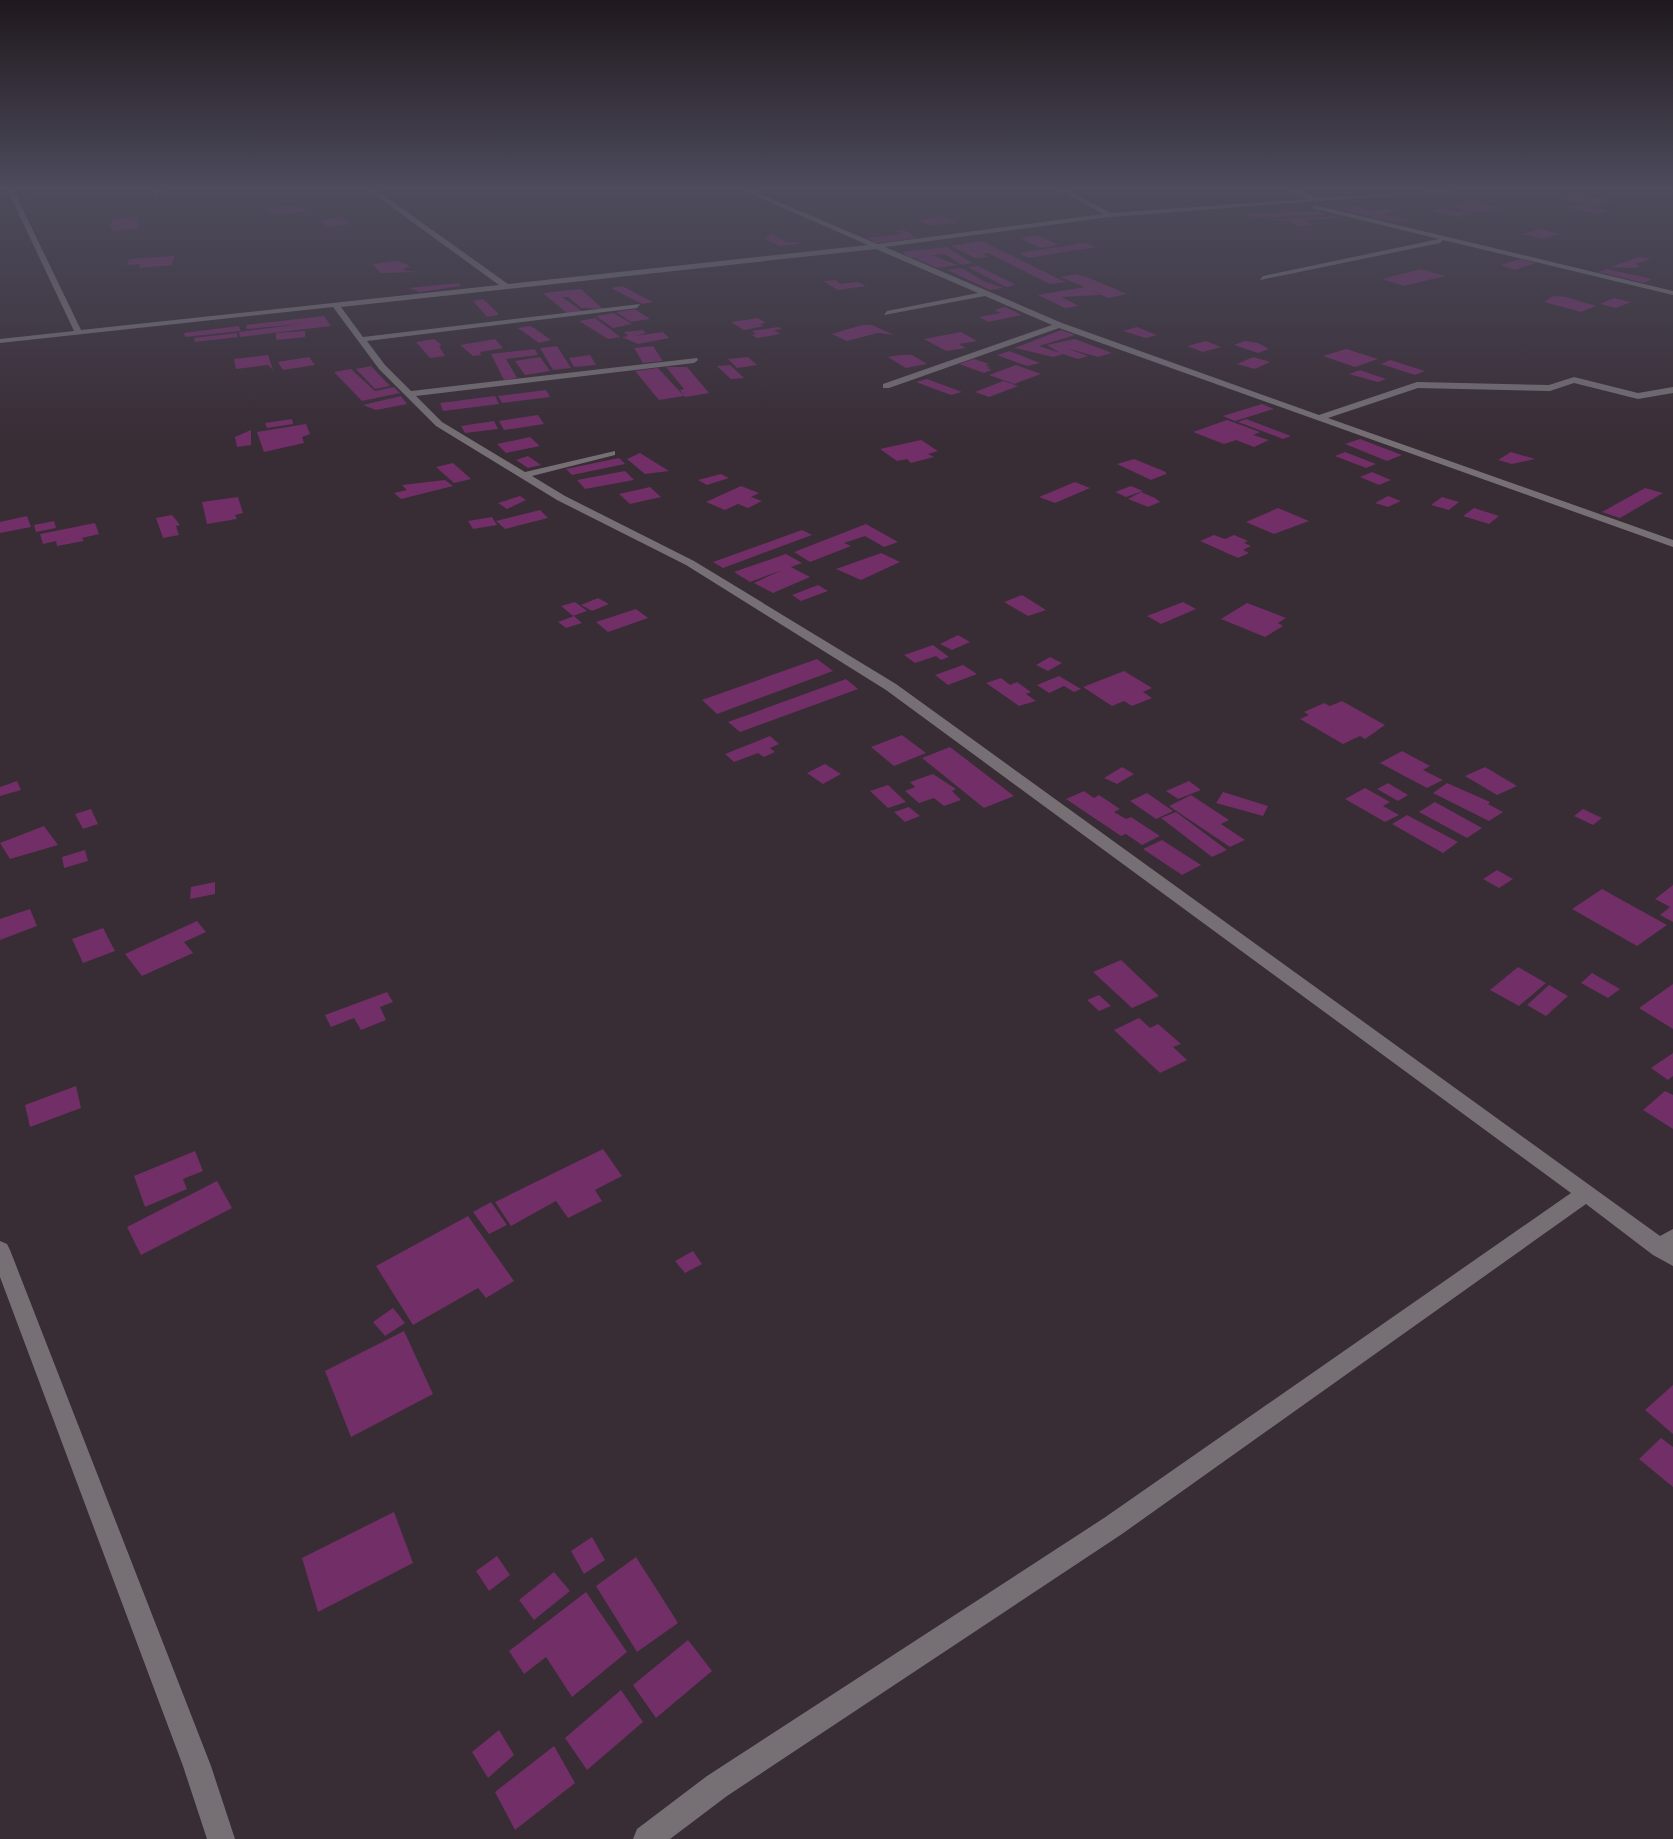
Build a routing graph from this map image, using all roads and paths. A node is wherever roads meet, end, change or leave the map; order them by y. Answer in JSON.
{"nodes":[{"id":1,"x":51,"y":275,"type":"edge"},
{"id":2,"x":490,"y":275,"type":"edge"},
{"id":3,"x":618,"y":275,"type":"edge"},
{"id":4,"x":938,"y":275,"type":"edge"},
{"id":5,"x":1278,"y":275,"type":"edge"},
{"id":6,"x":1596,"y":275,"type":"edge"},
{"id":7,"x":1263,"y":278,"type":"dead end"},
{"id":8,"x":507,"y":287,"type":"junction"},
{"id":9,"x":1673,"y":293,"type":"edge"},
{"id":10,"x":983,"y":294,"type":"junction"},
{"id":11,"x":637,"y":306,"type":"dead end"},
{"id":12,"x":337,"y":307,"type":"junction"},
{"id":13,"x":887,"y":313,"type":"dead end"},
{"id":14,"x":1059,"y":325,"type":"junction"},
{"id":15,"x":79,"y":333,"type":"junction"},
{"id":16,"x":364,"y":339,"type":"junction"},
{"id":17,"x":0,"y":341,"type":"edge"},
{"id":18,"x":694,"y":360,"type":"dead end"},
{"id":19,"x":886,"y":386,"type":"dead end"},
{"id":20,"x":1673,"y":390,"type":"edge"},
{"id":21,"x":409,"y":394,"type":"junction"},
{"id":22,"x":1319,"y":418,"type":"junction"},
{"id":23,"x":612,"y":453,"type":"dead end"},
{"id":24,"x":523,"y":475,"type":"junction"},
{"id":25,"x":1673,"y":544,"type":"edge"},
{"id":26,"x":1584,"y":1195,"type":"junction"},
{"id":27,"x":1669,"y":1248,"type":"edge"},
{"id":28,"x":0,"y":1250,"type":"edge"},
{"id":29,"x":221,"y":1839,"type":"edge"},
{"id":30,"x":647,"y":1839,"type":"edge"}],
"edges":[{"from":1,"to":15,"type":"street"},
{"from":2,"to":8,"type":"street"},
{"from":3,"to":8,"type":"street"},
{"from":4,"to":10,"type":"street"},
{"from":5,"to":7,"type":"street"},
{"from":6,"to":9,"type":"street"},
{"from":8,"to":12,"type":"street"},
{"from":10,"to":13,"type":"street"},
{"from":10,"to":14,"type":"street"},
{"from":11,"to":16,"type":"street"},
{"from":12,"to":15,"type":"street"},
{"from":12,"to":16,"type":"street"},
{"from":14,"to":19,"type":"street"},
{"from":14,"to":22,"type":"street"},
{"from":15,"to":17,"type":"street"},
{"from":16,"to":21,"type":"street"},
{"from":18,"to":21,"type":"street"},
{"from":20,"to":22,"type":"street"},
{"from":21,"to":24,"type":"street"},
{"from":22,"to":25,"type":"street"},
{"from":23,"to":24,"type":"street"},
{"from":24,"to":26,"type":"street"},
{"from":26,"to":27,"type":"street"},
{"from":26,"to":30,"type":"street"},
{"from":28,"to":29,"type":"street"}]}
